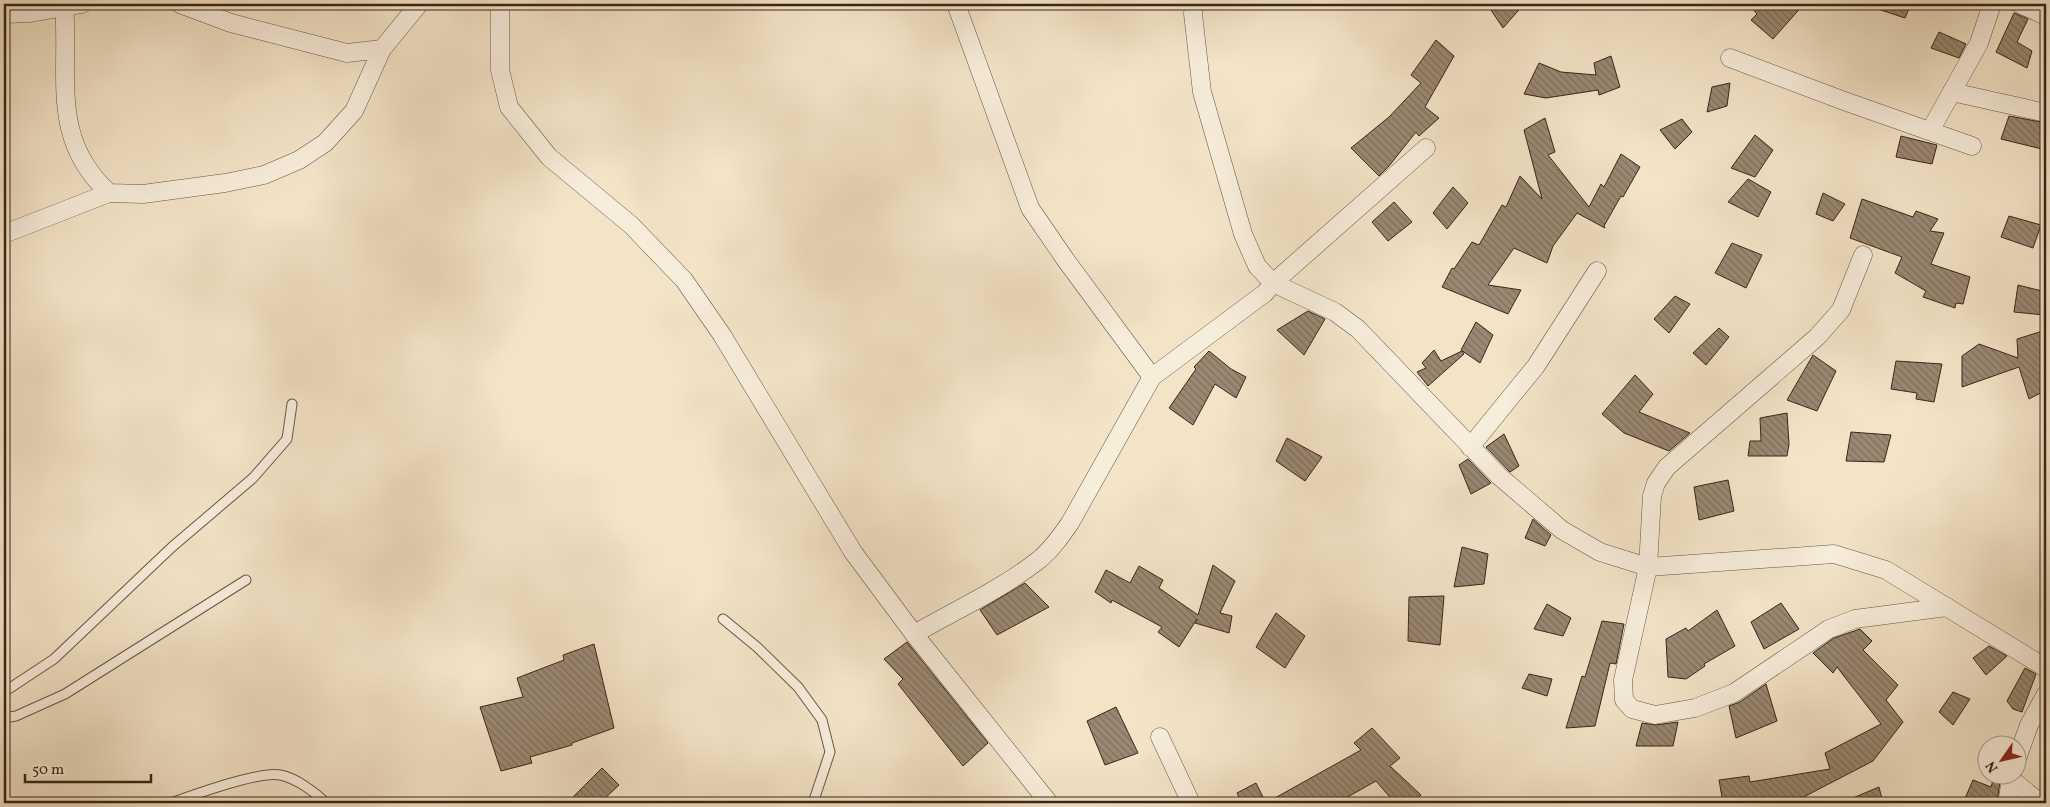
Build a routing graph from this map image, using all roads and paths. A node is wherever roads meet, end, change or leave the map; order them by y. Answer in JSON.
{"nodes":[{"id":1,"x":82,"y":4,"type":"edge"},
{"id":2,"x":180,"y":4,"type":"edge"},
{"id":3,"x":419,"y":4,"type":"edge"},
{"id":4,"x":500,"y":4,"type":"edge"},
{"id":5,"x":956,"y":4,"type":"edge"},
{"id":6,"x":1194,"y":4,"type":"edge"},
{"id":7,"x":1992,"y":4,"type":"edge"},
{"id":8,"x":2020,"y":4,"type":"edge"},
{"id":9,"x":64,"y":5,"type":"edge"},
{"id":10,"x":4,"y":14,"type":"edge"},
{"id":11,"x":2046,"y":16,"type":"edge"},
{"id":12,"x":382,"y":49,"type":"junction"},
{"id":13,"x":1730,"y":58,"type":"dead end"},
{"id":14,"x":1952,"y":92,"type":"junction"},
{"id":15,"x":2046,"y":113,"type":"edge"},
{"id":16,"x":1930,"y":131,"type":"junction"},
{"id":17,"x":1972,"y":146,"type":"dead end"},
{"id":18,"x":1426,"y":148,"type":"dead end"},
{"id":19,"x":109,"y":194,"type":"junction"},
{"id":20,"x":4,"y":234,"type":"edge"},
{"id":21,"x":1864,"y":255,"type":"dead end"},
{"id":22,"x":1597,"y":271,"type":"dead end"},
{"id":23,"x":1273,"y":283,"type":"junction"},
{"id":24,"x":1152,"y":378,"type":"junction"},
{"id":25,"x":292,"y":404,"type":"dead end"},
{"id":26,"x":1470,"y":447,"type":"junction"},
{"id":27,"x":1648,"y":567,"type":"junction"},
{"id":28,"x":246,"y":580,"type":"dead end"},
{"id":29,"x":1947,"y":607,"type":"junction"},
{"id":30,"x":723,"y":619,"type":"dead end"},
{"id":31,"x":914,"y":634,"type":"junction"},
{"id":32,"x":2046,"y":668,"type":"edge"},
{"id":33,"x":4,"y":692,"type":"edge"},
{"id":34,"x":2046,"y":694,"type":"edge"},
{"id":35,"x":4,"y":718,"type":"edge"},
{"id":36,"x":2026,"y":734,"type":"edge"},
{"id":37,"x":1160,"y":737,"type":"dead end"},
{"id":38,"x":2011,"y":784,"type":"edge"},
{"id":39,"x":2020,"y":784,"type":"edge"},
{"id":40,"x":171,"y":803,"type":"edge"},
{"id":41,"x":326,"y":803,"type":"edge"},
{"id":42,"x":813,"y":803,"type":"edge"},
{"id":43,"x":1048,"y":803,"type":"edge"},
{"id":44,"x":1191,"y":803,"type":"edge"},
{"id":45,"x":2007,"y":803,"type":"edge"},
{"id":46,"x":2040,"y":803,"type":"edge"}],
"edges":[{"from":1,"to":9,"type":"street"},
{"from":2,"to":12,"type":"street"},
{"from":3,"to":12,"type":"street"},
{"from":4,"to":31,"type":"street"},
{"from":5,"to":24,"type":"street"},
{"from":6,"to":23,"type":"street"},
{"from":7,"to":14,"type":"street"},
{"from":8,"to":11,"type":"street"},
{"from":9,"to":10,"type":"street"},
{"from":9,"to":19,"type":"street"},
{"from":12,"to":19,"type":"street"},
{"from":13,"to":16,"type":"street"},
{"from":14,"to":15,"type":"street"},
{"from":14,"to":16,"type":"street"},
{"from":16,"to":17,"type":"street"},
{"from":18,"to":23,"type":"street"},
{"from":19,"to":20,"type":"street"},
{"from":21,"to":27,"type":"street"},
{"from":22,"to":26,"type":"street"},
{"from":23,"to":24,"type":"street"},
{"from":23,"to":26,"type":"street"},
{"from":24,"to":31,"type":"street"},
{"from":25,"to":33,"type":"lane"},
{"from":26,"to":27,"type":"street"},
{"from":27,"to":29,"type":"street"},
{"from":27,"to":29,"type":"street"},
{"from":28,"to":35,"type":"lane"},
{"from":29,"to":32,"type":"street"},
{"from":30,"to":42,"type":"lane"},
{"from":31,"to":43,"type":"street"},
{"from":34,"to":36,"type":"street"},
{"from":37,"to":44,"type":"street"},
{"from":38,"to":45,"type":"street"},
{"from":39,"to":46,"type":"street"},
{"from":40,"to":41,"type":"lane"}]}
